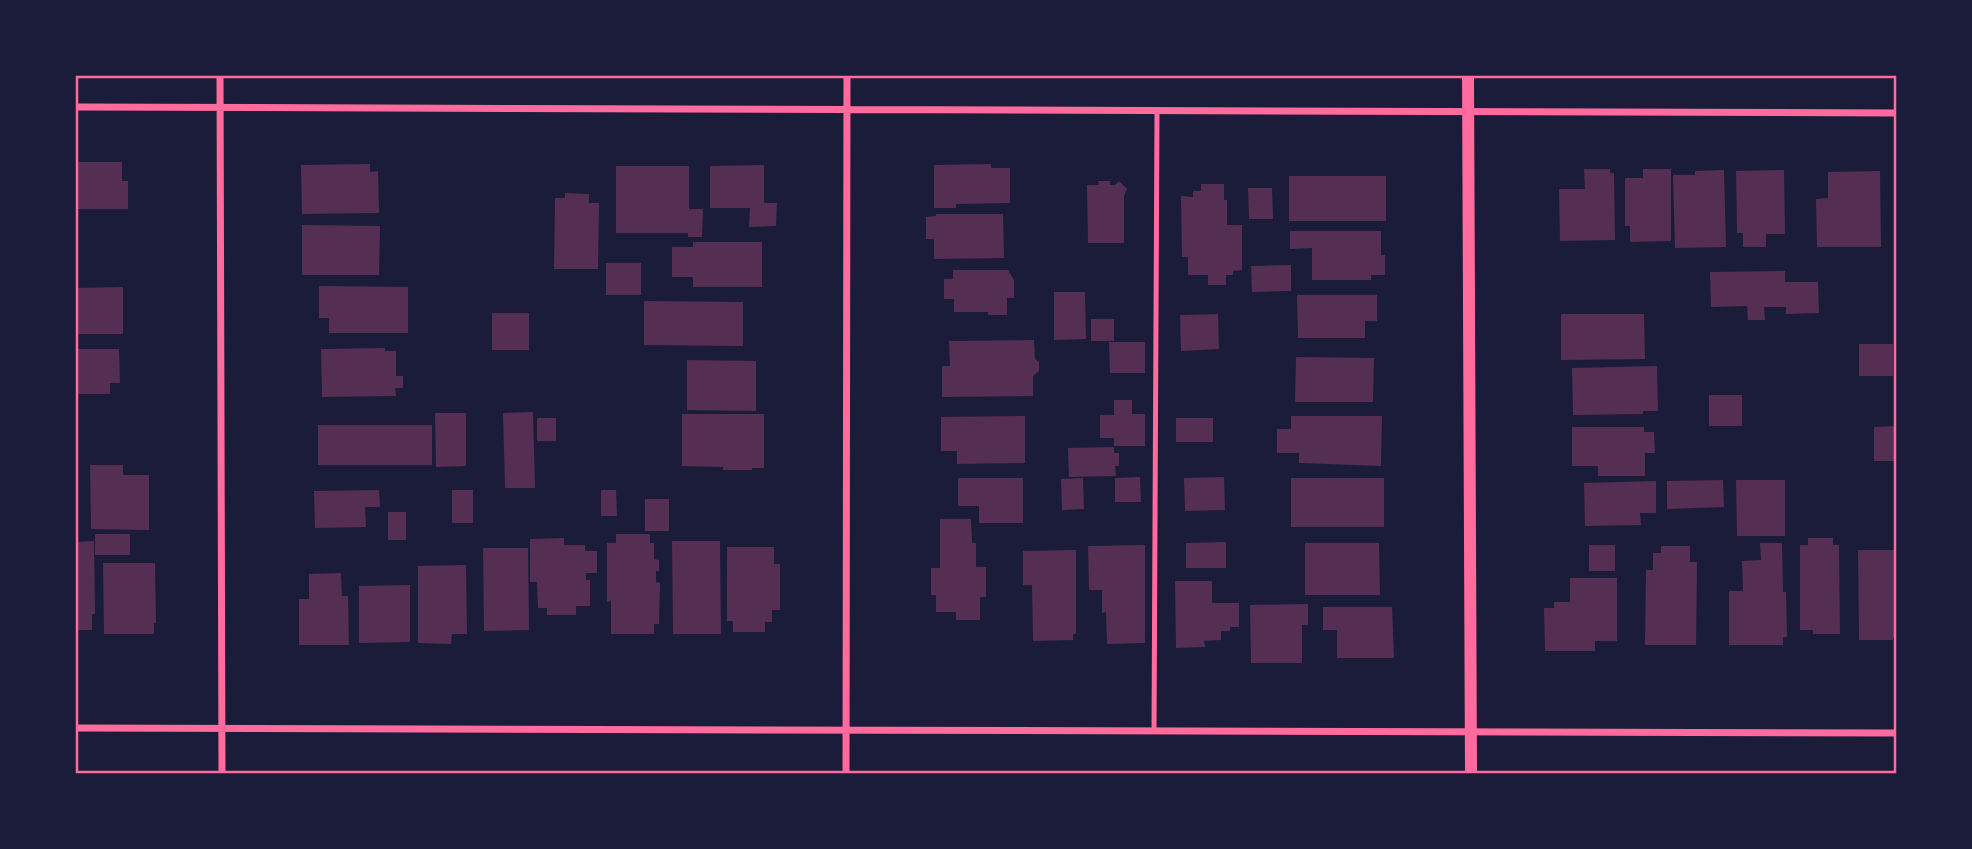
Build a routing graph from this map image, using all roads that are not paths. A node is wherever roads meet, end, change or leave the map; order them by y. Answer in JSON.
{"nodes":[{"id":1,"x":220,"y":75,"type":"edge"},
{"id":2,"x":847,"y":75,"type":"edge"},
{"id":3,"x":1468,"y":75,"type":"edge"},
{"id":4,"x":75,"y":107,"type":"edge"},
{"id":5,"x":221,"y":107,"type":"junction"},
{"id":6,"x":846,"y":109,"type":"junction"},
{"id":7,"x":1157,"y":111,"type":"junction"},
{"id":8,"x":1468,"y":113,"type":"junction"},
{"id":9,"x":1897,"y":113,"type":"edge"},
{"id":10,"x":75,"y":728,"type":"edge"},
{"id":11,"x":221,"y":729,"type":"junction"},
{"id":12,"x":846,"y":730,"type":"junction"},
{"id":13,"x":1154,"y":731,"type":"junction"},
{"id":14,"x":1471,"y":732,"type":"junction"},
{"id":15,"x":1897,"y":733,"type":"edge"},
{"id":16,"x":222,"y":774,"type":"edge"},
{"id":17,"x":846,"y":774,"type":"edge"},
{"id":18,"x":1471,"y":774,"type":"edge"}],
"edges":[{"from":1,"to":5,"type":"street"},
{"from":2,"to":6,"type":"street"},
{"from":3,"to":8,"type":"street"},
{"from":4,"to":5,"type":"street"},
{"from":5,"to":6,"type":"street"},
{"from":5,"to":11,"type":"street"},
{"from":6,"to":7,"type":"street"},
{"from":6,"to":12,"type":"street"},
{"from":7,"to":8,"type":"street"},
{"from":7,"to":13,"type":"lane"},
{"from":8,"to":9,"type":"street"},
{"from":8,"to":14,"type":"street"},
{"from":10,"to":11,"type":"street"},
{"from":11,"to":12,"type":"street"},
{"from":11,"to":16,"type":"street"},
{"from":12,"to":13,"type":"street"},
{"from":12,"to":17,"type":"street"},
{"from":13,"to":14,"type":"street"},
{"from":14,"to":15,"type":"street"},
{"from":14,"to":18,"type":"street"}]}
